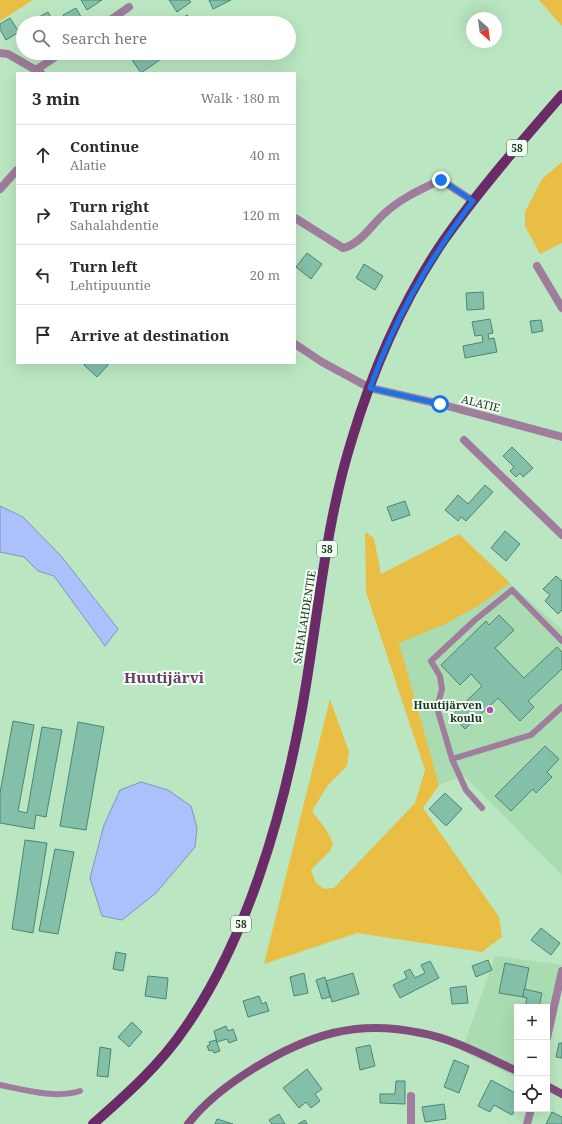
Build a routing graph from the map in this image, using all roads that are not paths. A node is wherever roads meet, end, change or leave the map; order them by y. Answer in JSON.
{"nodes":[{"id":1,"x":129,"y":7,"type":"dead end"},
{"id":2,"x":116,"y":16,"type":"edge"},
{"id":3,"x":0,"y":53,"type":"edge"},
{"id":4,"x":16,"y":58,"type":"edge"},
{"id":5,"x":19,"y":60,"type":"edge"},
{"id":6,"x":52,"y":60,"type":"edge"},
{"id":7,"x":39,"y":71,"type":"edge"},
{"id":8,"x":562,"y":96,"type":"edge"},
{"id":9,"x":16,"y":171,"type":"edge"},
{"id":10,"x":0,"y":189,"type":"edge"},
{"id":11,"x":473,"y":201,"type":"junction"},
{"id":12,"x":296,"y":219,"type":"edge"},
{"id":13,"x":537,"y":266,"type":"dead end"},
{"id":14,"x":562,"y":308,"type":"edge"},
{"id":15,"x":296,"y":345,"type":"edge"},
{"id":16,"x":370,"y":388,"type":"junction"},
{"id":17,"x":562,"y":437,"type":"edge"},
{"id":18,"x":464,"y":440,"type":"dead end"},
{"id":19,"x":562,"y":535,"type":"edge"},
{"id":20,"x":562,"y":641,"type":"edge"},
{"id":21,"x":562,"y":707,"type":"edge"},
{"id":22,"x":452,"y":760,"type":"junction"},
{"id":23,"x":482,"y":808,"type":"dead end"},
{"id":24,"x":562,"y":971,"type":"edge"},
{"id":25,"x":550,"y":1025,"type":"edge"},
{"id":26,"x":514,"y":1070,"type":"edge"},
{"id":27,"x":0,"y":1085,"type":"edge"},
{"id":28,"x":550,"y":1088,"type":"edge"},
{"id":29,"x":80,"y":1091,"type":"dead end"},
{"id":30,"x":562,"y":1094,"type":"edge"},
{"id":31,"x":412,"y":1096,"type":"dead end"},
{"id":32,"x":530,"y":1112,"type":"edge"},
{"id":33,"x":93,"y":1124,"type":"edge"},
{"id":34,"x":188,"y":1124,"type":"edge"},
{"id":35,"x":411,"y":1124,"type":"edge"},
{"id":36,"x":527,"y":1124,"type":"edge"}],
"edges":[{"from":1,"to":2,"type":"street"},
{"from":3,"to":4,"type":"street"},
{"from":5,"to":7,"type":"street"},
{"from":6,"to":7,"type":"street"},
{"from":8,"to":11,"type":"main road","name":"SAHALAHDENTIE","number":"58"},
{"from":9,"to":10,"type":"street"},
{"from":11,"to":12,"type":"street"},
{"from":11,"to":16,"type":"main road","name":"SAHALAHDENTIE","number":"58"},
{"from":13,"to":14,"type":"street"},
{"from":15,"to":16,"type":"street","name":"ALATIE"},
{"from":16,"to":17,"type":"street","name":"ALATIE"},
{"from":16,"to":33,"type":"main road","name":"SAHALAHDENTIE","number":"58"},
{"from":18,"to":19,"type":"street"},
{"from":20,"to":22,"type":"lane"},
{"from":21,"to":22,"type":"lane"},
{"from":22,"to":23,"type":"lane"},
{"from":24,"to":25,"type":"street"},
{"from":26,"to":34,"type":"main road"},
{"from":27,"to":29,"type":"lane"},
{"from":28,"to":30,"type":"main road"},
{"from":31,"to":35,"type":"street"},
{"from":32,"to":36,"type":"street"}]}
